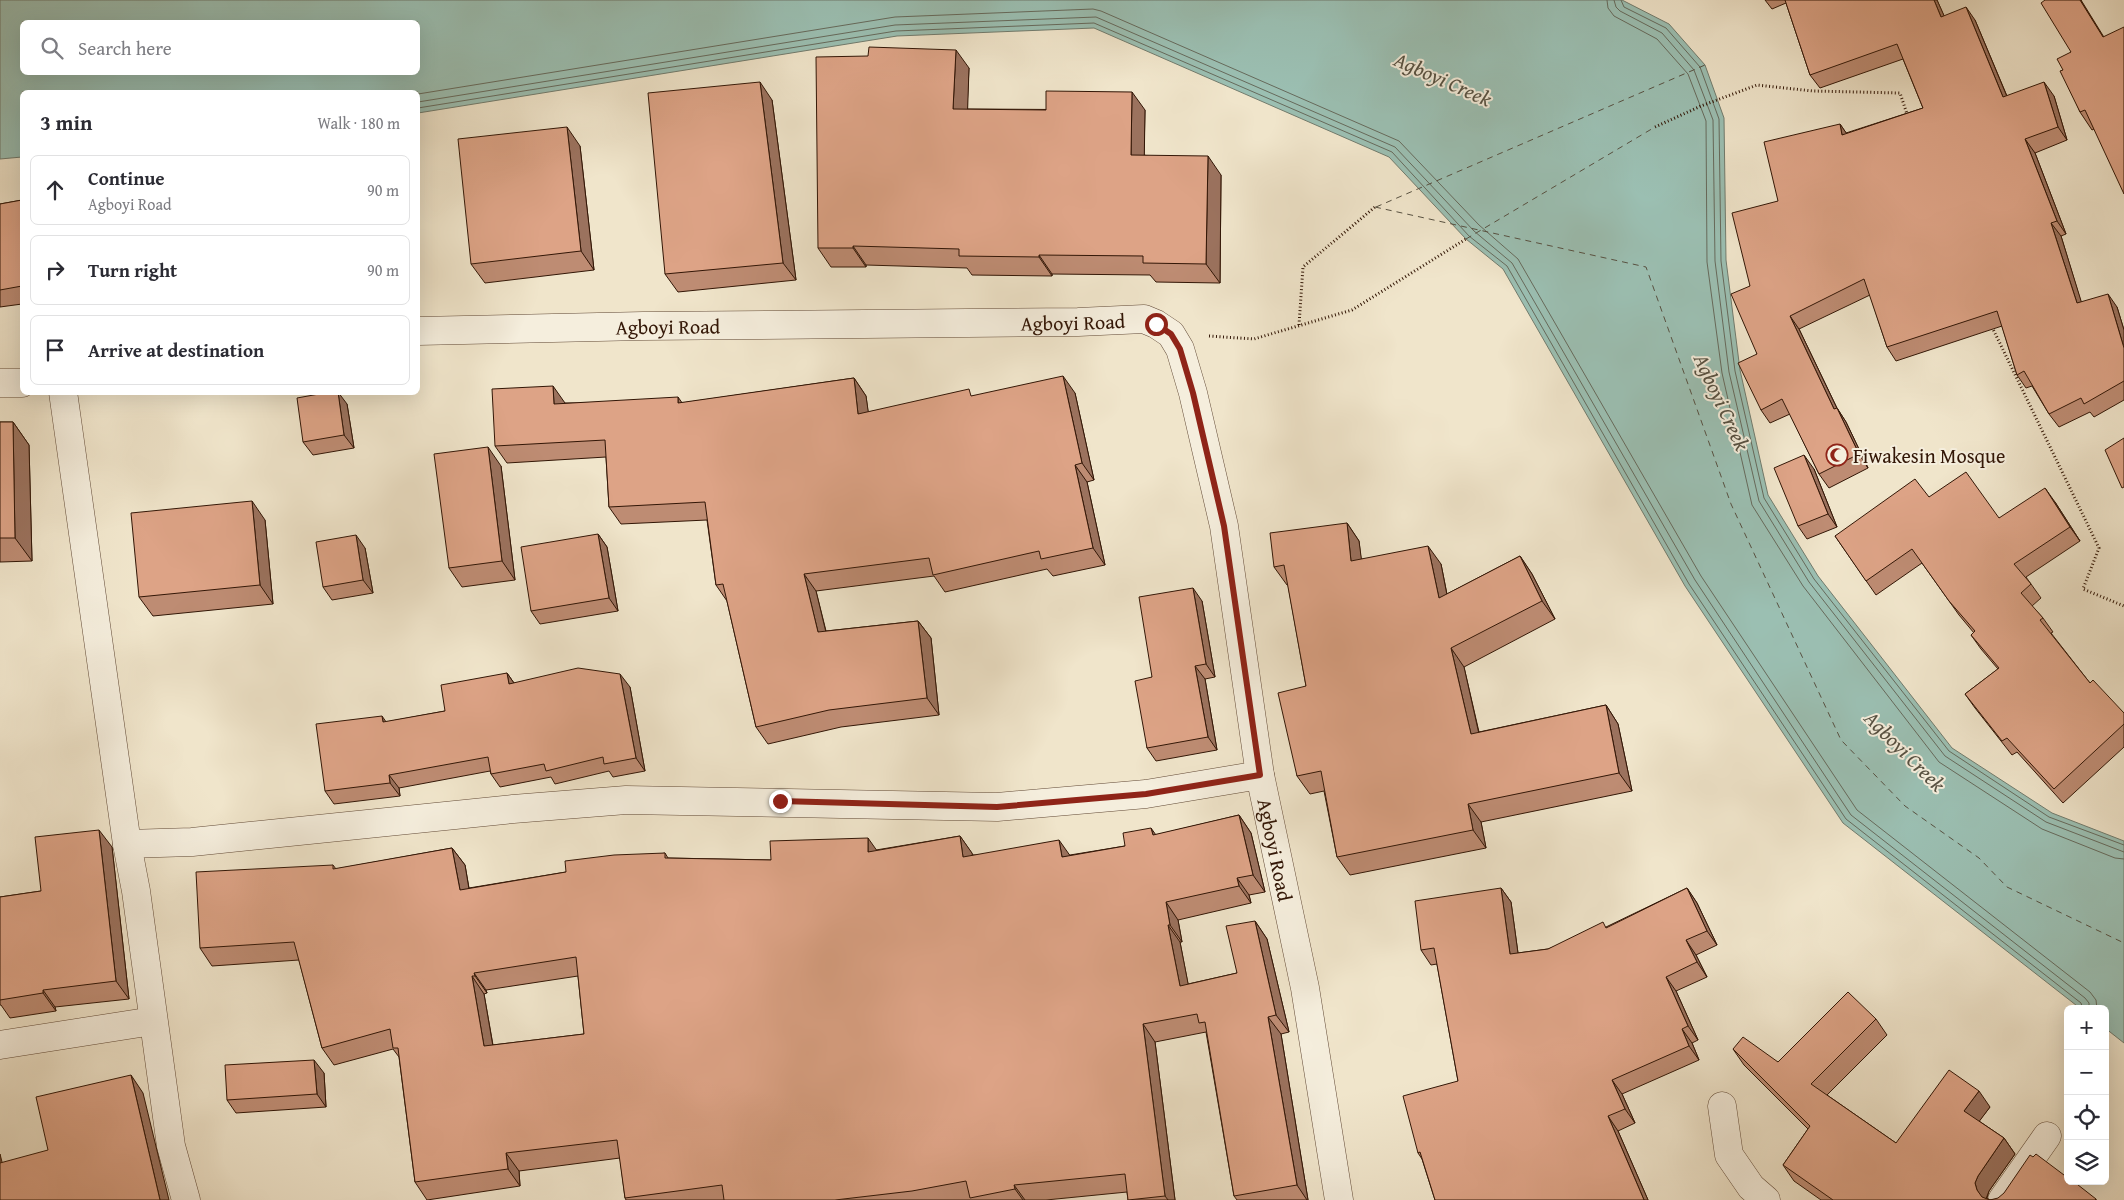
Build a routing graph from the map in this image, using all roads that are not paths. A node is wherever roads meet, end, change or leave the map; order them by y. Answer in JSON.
{"nodes":[{"id":1,"x":420,"y":331,"type":"edge"},
{"id":2,"x":0,"y":383,"type":"edge"},
{"id":3,"x":20,"y":383,"type":"edge"},
{"id":4,"x":64,"y":395,"type":"edge"},
{"id":5,"x":1260,"y":775,"type":"junction"},
{"id":6,"x":127,"y":844,"type":"junction"},
{"id":7,"x":153,"y":1021,"type":"junction"},
{"id":8,"x":0,"y":1045,"type":"edge"},
{"id":9,"x":1722,"y":1106,"type":"dead end"},
{"id":10,"x":2047,"y":1136,"type":"dead end"},
{"id":11,"x":186,"y":1200,"type":"edge"},
{"id":12,"x":1339,"y":1200,"type":"edge"},
{"id":13,"x":1766,"y":1200,"type":"edge"},
{"id":14,"x":2002,"y":1200,"type":"edge"}],
"edges":[{"from":1,"to":5,"type":"street","name":"Agboyi Road"},
{"from":2,"to":3,"type":"street"},
{"from":4,"to":6,"type":"street"},
{"from":5,"to":6,"type":"street"},
{"from":5,"to":12,"type":"street","name":"Agboyi Road"},
{"from":6,"to":7,"type":"street"},
{"from":7,"to":8,"type":"street"},
{"from":7,"to":11,"type":"street"},
{"from":9,"to":13,"type":"street"},
{"from":10,"to":14,"type":"street"}]}
